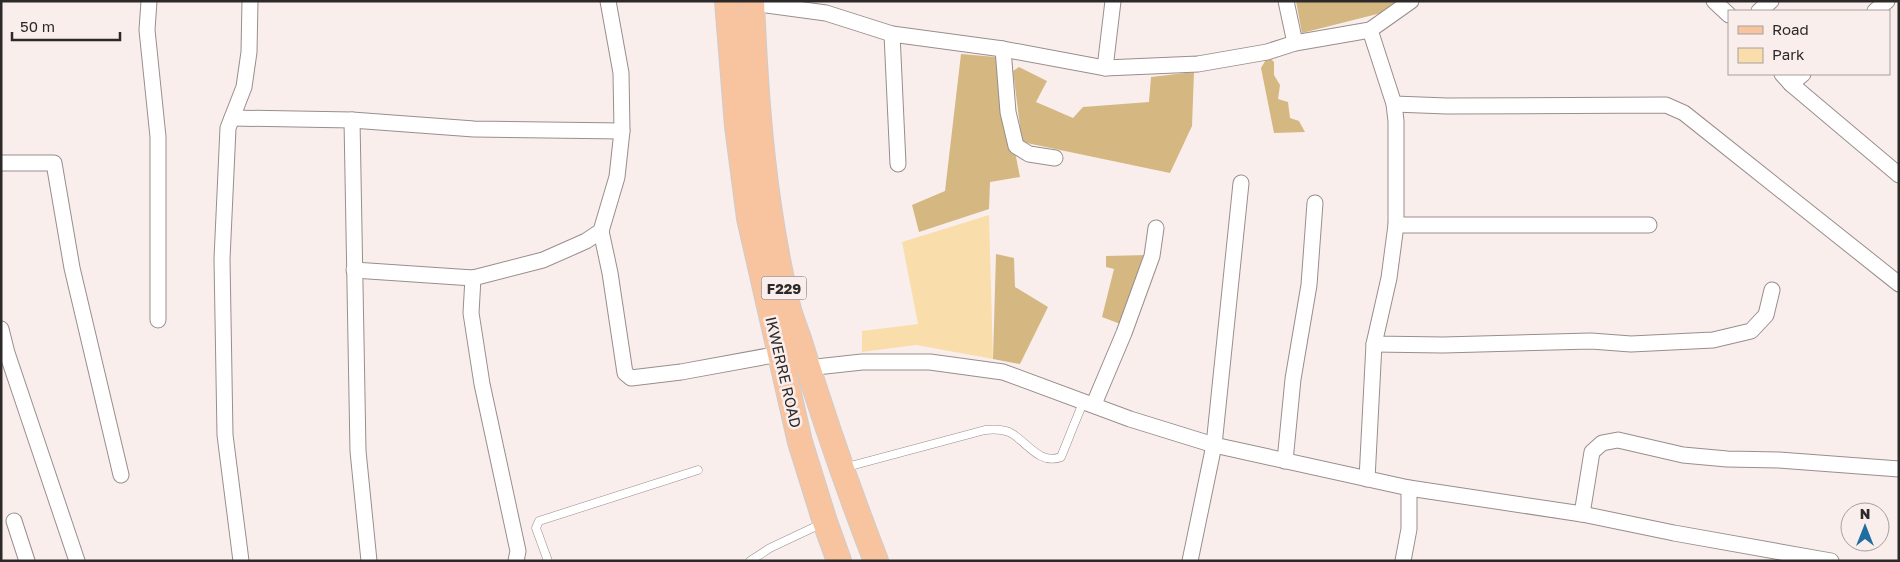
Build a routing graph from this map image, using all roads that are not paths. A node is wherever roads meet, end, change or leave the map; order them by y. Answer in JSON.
{"nodes":[{"id":1,"x":149,"y":1,"type":"edge"},
{"id":2,"x":250,"y":1,"type":"edge"},
{"id":3,"x":608,"y":1,"type":"edge"},
{"id":4,"x":727,"y":1,"type":"edge"},
{"id":5,"x":1113,"y":1,"type":"edge"},
{"id":6,"x":1286,"y":1,"type":"edge"},
{"id":7,"x":1411,"y":1,"type":"edge"},
{"id":8,"x":1714,"y":1,"type":"edge"},
{"id":9,"x":1771,"y":1,"type":"edge"},
{"id":10,"x":1887,"y":1,"type":"edge"},
{"id":11,"x":752,"y":2,"type":"edge"},
{"id":12,"x":1760,"y":10,"type":"edge"},
{"id":13,"x":1876,"y":10,"type":"edge"},
{"id":14,"x":1728,"y":14,"type":"edge"},
{"id":15,"x":1370,"y":30,"type":"junction"},
{"id":16,"x":892,"y":34,"type":"junction"},
{"id":17,"x":1295,"y":43,"type":"junction"},
{"id":18,"x":1003,"y":49,"type":"junction"},
{"id":19,"x":1105,"y":68,"type":"junction"},
{"id":20,"x":1800,"y":75,"type":"edge"},
{"id":21,"x":1787,"y":79,"type":"edge"},
{"id":22,"x":1394,"y":104,"type":"junction"},
{"id":23,"x":232,"y":118,"type":"junction"},
{"id":24,"x":352,"y":120,"type":"junction"},
{"id":25,"x":622,"y":131,"type":"junction"},
{"id":26,"x":1055,"y":158,"type":"dead end"},
{"id":27,"x":1,"y":163,"type":"edge"},
{"id":28,"x":898,"y":164,"type":"dead end"},
{"id":29,"x":1899,"y":175,"type":"edge"},
{"id":30,"x":1241,"y":182,"type":"dead end"},
{"id":31,"x":1315,"y":203,"type":"dead end"},
{"id":32,"x":1396,"y":225,"type":"junction"},
{"id":33,"x":1649,"y":225,"type":"dead end"},
{"id":34,"x":1156,"y":228,"type":"dead end"},
{"id":35,"x":601,"y":230,"type":"junction"},
{"id":36,"x":354,"y":270,"type":"junction"},
{"id":37,"x":473,"y":278,"type":"junction"},
{"id":38,"x":1899,"y":284,"type":"edge"},
{"id":39,"x":1772,"y":290,"type":"dead end"},
{"id":40,"x":158,"y":320,"type":"dead end"},
{"id":41,"x":1,"y":329,"type":"edge"},
{"id":42,"x":1374,"y":344,"type":"junction"},
{"id":43,"x":4,"y":354,"type":"edge"},
{"id":44,"x":779,"y":354,"type":"junction"},
{"id":45,"x":807,"y":368,"type":"junction"},
{"id":46,"x":1089,"y":402,"type":"junction"},
{"id":47,"x":1214,"y":445,"type":"junction"},
{"id":48,"x":1285,"y":461,"type":"junction"},
{"id":49,"x":841,"y":468,"type":"junction"},
{"id":50,"x":1899,"y":469,"type":"edge"},
{"id":51,"x":698,"y":470,"type":"dead end"},
{"id":52,"x":121,"y":475,"type":"dead end"},
{"id":53,"x":1367,"y":479,"type":"junction"},
{"id":54,"x":1409,"y":488,"type":"junction"},
{"id":55,"x":1582,"y":514,"type":"junction"},
{"id":56,"x":14,"y":521,"type":"dead end"},
{"id":57,"x":825,"y":522,"type":"junction"},
{"id":58,"x":875,"y":560,"type":"edge"},
{"id":59,"x":28,"y":561,"type":"edge"},
{"id":60,"x":77,"y":561,"type":"edge"},
{"id":61,"x":241,"y":561,"type":"edge"},
{"id":62,"x":369,"y":561,"type":"edge"},
{"id":63,"x":516,"y":561,"type":"edge"},
{"id":64,"x":548,"y":561,"type":"edge"},
{"id":65,"x":750,"y":561,"type":"edge"},
{"id":66,"x":839,"y":561,"type":"edge"},
{"id":67,"x":1190,"y":561,"type":"edge"},
{"id":68,"x":1403,"y":561,"type":"edge"},
{"id":69,"x":1831,"y":561,"type":"edge"}],
"edges":[{"from":1,"to":40,"type":"street"},
{"from":2,"to":23,"type":"street"},
{"from":3,"to":25,"type":"street"},
{"from":4,"to":44,"type":"main road","name":"IKWERRE ROAD","number":"F229"},
{"from":5,"to":19,"type":"street"},
{"from":6,"to":17,"type":"street"},
{"from":7,"to":15,"type":"street"},
{"from":8,"to":14,"type":"street"},
{"from":9,"to":12,"type":"street"},
{"from":10,"to":13,"type":"street"},
{"from":11,"to":16,"type":"street"},
{"from":11,"to":45,"type":"main road","number":"F229"},
{"from":15,"to":17,"type":"street"},
{"from":15,"to":22,"type":"street"},
{"from":16,"to":18,"type":"street"},
{"from":16,"to":28,"type":"street"},
{"from":17,"to":19,"type":"street"},
{"from":18,"to":19,"type":"street"},
{"from":18,"to":26,"type":"street"},
{"from":20,"to":21,"type":"street"},
{"from":21,"to":29,"type":"street"},
{"from":22,"to":32,"type":"street"},
{"from":22,"to":38,"type":"street"},
{"from":23,"to":24,"type":"street"},
{"from":23,"to":61,"type":"street"},
{"from":24,"to":25,"type":"street"},
{"from":24,"to":36,"type":"street"},
{"from":25,"to":35,"type":"street"},
{"from":27,"to":52,"type":"street"},
{"from":30,"to":47,"type":"street"},
{"from":31,"to":48,"type":"street"},
{"from":32,"to":33,"type":"street"},
{"from":32,"to":42,"type":"street"},
{"from":34,"to":46,"type":"street"},
{"from":35,"to":37,"type":"street"},
{"from":35,"to":44,"type":"street"},
{"from":36,"to":37,"type":"street"},
{"from":36,"to":62,"type":"street"},
{"from":37,"to":63,"type":"street"},
{"from":39,"to":42,"type":"street"},
{"from":41,"to":43,"type":"street"},
{"from":42,"to":53,"type":"street"},
{"from":43,"to":60,"type":"street"},
{"from":44,"to":57,"type":"main road","name":"IKWERRE ROAD","number":"F229"},
{"from":45,"to":46,"type":"street"},
{"from":45,"to":49,"type":"main road","number":"F229"},
{"from":46,"to":47,"type":"street"},
{"from":46,"to":49,"type":"lane"},
{"from":47,"to":48,"type":"street"},
{"from":47,"to":67,"type":"street"},
{"from":48,"to":53,"type":"street"},
{"from":49,"to":58,"type":"main road","number":"F229"},
{"from":50,"to":55,"type":"street"},
{"from":51,"to":64,"type":"lane"},
{"from":53,"to":54,"type":"street"},
{"from":54,"to":55,"type":"street"},
{"from":54,"to":68,"type":"street"},
{"from":55,"to":69,"type":"street"},
{"from":56,"to":59,"type":"street"},
{"from":57,"to":65,"type":"lane"},
{"from":57,"to":66,"type":"main road","name":"IKWERRE ROAD","number":"F229"}]}
